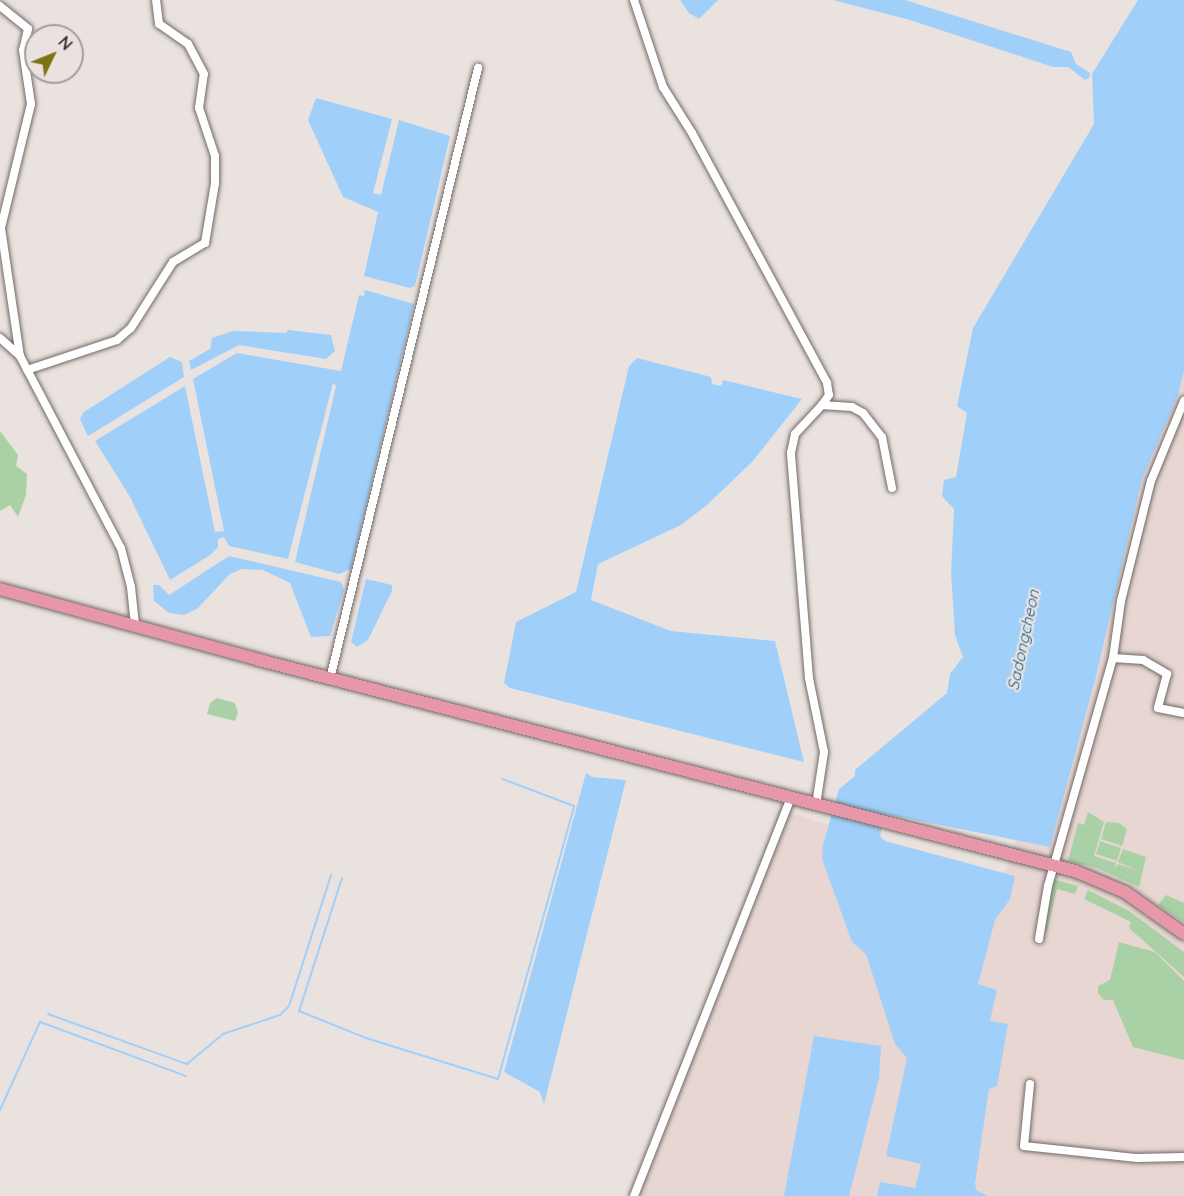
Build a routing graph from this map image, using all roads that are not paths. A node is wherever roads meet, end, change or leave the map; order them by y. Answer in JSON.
{"nodes":[{"id":1,"x":156,"y":0,"type":"edge"},
{"id":2,"x":634,"y":0,"type":"edge"},
{"id":3,"x":0,"y":6,"type":"edge"},
{"id":4,"x":478,"y":68,"type":"dead end"},
{"id":5,"x":0,"y":338,"type":"edge"},
{"id":6,"x":20,"y":356,"type":"junction"},
{"id":7,"x":27,"y":370,"type":"junction"},
{"id":8,"x":1184,"y":401,"type":"edge"},
{"id":9,"x":822,"y":405,"type":"junction"},
{"id":10,"x":892,"y":488,"type":"dead end"},
{"id":11,"x":0,"y":589,"type":"edge"},
{"id":12,"x":135,"y":626,"type":"junction"},
{"id":13,"x":1113,"y":658,"type":"junction"},
{"id":14,"x":330,"y":679,"type":"junction"},
{"id":15,"x":1184,"y":713,"type":"edge"},
{"id":16,"x":791,"y":797,"type":"junction"},
{"id":17,"x":816,"y":805,"type":"junction"},
{"id":18,"x":1054,"y":867,"type":"junction"},
{"id":19,"x":1184,"y":934,"type":"edge"},
{"id":20,"x":1039,"y":939,"type":"dead end"},
{"id":21,"x":1030,"y":1084,"type":"dead end"},
{"id":22,"x":1184,"y":1157,"type":"edge"},
{"id":23,"x":634,"y":1196,"type":"edge"}],
"edges":[{"from":1,"to":7,"type":"street"},
{"from":2,"to":9,"type":"street"},
{"from":3,"to":6,"type":"street"},
{"from":4,"to":14,"type":"street"},
{"from":5,"to":6,"type":"street"},
{"from":6,"to":7,"type":"street"},
{"from":7,"to":12,"type":"street"},
{"from":8,"to":13,"type":"street"},
{"from":9,"to":10,"type":"street"},
{"from":9,"to":17,"type":"street"},
{"from":11,"to":12,"type":"main road"},
{"from":12,"to":14,"type":"main road"},
{"from":13,"to":15,"type":"street"},
{"from":13,"to":18,"type":"street"},
{"from":14,"to":16,"type":"main road"},
{"from":16,"to":17,"type":"main road"},
{"from":16,"to":23,"type":"street"},
{"from":17,"to":18,"type":"main road"},
{"from":18,"to":19,"type":"main road"},
{"from":18,"to":20,"type":"street"},
{"from":21,"to":22,"type":"street"}]}
